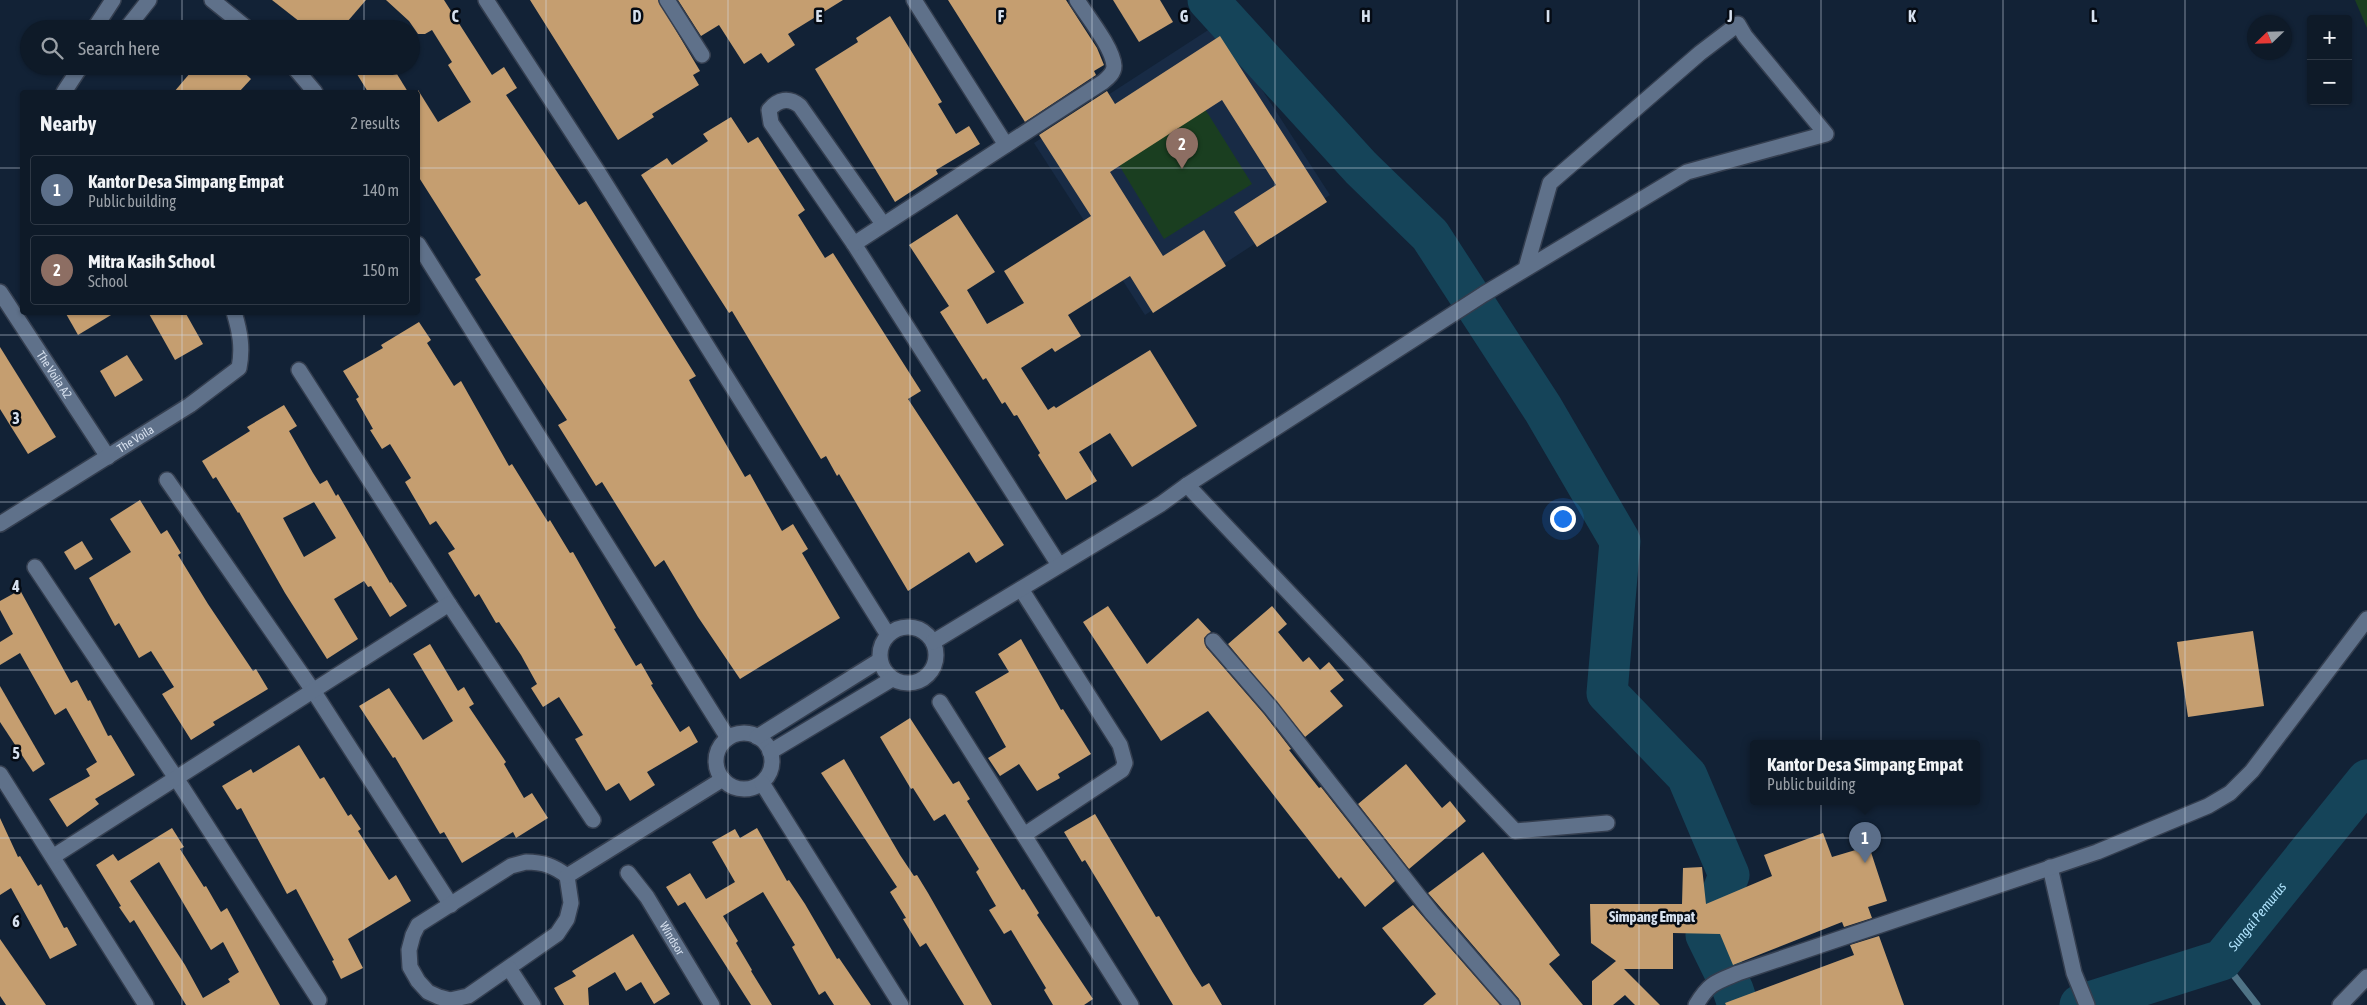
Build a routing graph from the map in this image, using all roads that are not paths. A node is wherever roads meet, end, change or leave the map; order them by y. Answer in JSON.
{"nodes":[{"id":1,"x":113,"y":0,"type":"edge"},
{"id":2,"x":149,"y":0,"type":"edge"},
{"id":3,"x":212,"y":0,"type":"edge"},
{"id":4,"x":486,"y":0,"type":"edge"},
{"id":5,"x":668,"y":0,"type":"edge"},
{"id":6,"x":914,"y":0,"type":"edge"},
{"id":7,"x":1077,"y":0,"type":"edge"},
{"id":8,"x":100,"y":20,"type":"edge"},
{"id":9,"x":133,"y":20,"type":"edge"},
{"id":10,"x":237,"y":20,"type":"edge"},
{"id":11,"x":702,"y":55,"type":"dead end"},
{"id":12,"x":74,"y":75,"type":"edge"},
{"id":13,"x":301,"y":75,"type":"edge"},
{"id":14,"x":65,"y":90,"type":"edge"},
{"id":15,"x":313,"y":90,"type":"edge"},
{"id":16,"x":1006,"y":145,"type":"junction"},
{"id":17,"x":883,"y":224,"type":"junction"},
{"id":18,"x":854,"y":244,"type":"junction"},
{"id":19,"x":420,"y":247,"type":"edge"},
{"id":20,"x":1526,"y":268,"type":"junction"},
{"id":21,"x":0,"y":292,"type":"edge"},
{"id":22,"x":235,"y":315,"type":"edge"},
{"id":23,"x":299,"y":370,"type":"dead end"},
{"id":24,"x":108,"y":457,"type":"junction"},
{"id":25,"x":167,"y":480,"type":"dead end"},
{"id":26,"x":1187,"y":484,"type":"junction"},
{"id":27,"x":0,"y":524,"type":"edge"},
{"id":28,"x":1059,"y":565,"type":"junction"},
{"id":29,"x":35,"y":568,"type":"dead end"},
{"id":30,"x":1021,"y":589,"type":"junction"},
{"id":31,"x":449,"y":604,"type":"junction"},
{"id":32,"x":2367,"y":619,"type":"edge"},
{"id":33,"x":888,"y":635,"type":"junction"},
{"id":34,"x":1213,"y":641,"type":"dead end"},
{"id":35,"x":933,"y":642,"type":"junction"},
{"id":36,"x":880,"y":660,"type":"junction"},
{"id":37,"x":892,"y":679,"type":"junction"},
{"id":38,"x":314,"y":692,"type":"junction"},
{"id":39,"x":940,"y":702,"type":"dead end"},
{"id":40,"x":758,"y":737,"type":"junction"},
{"id":41,"x":728,"y":738,"type":"junction"},
{"id":42,"x":770,"y":752,"type":"junction"},
{"id":43,"x":0,"y":774,"type":"edge"},
{"id":44,"x":176,"y":778,"type":"junction"},
{"id":45,"x":723,"y":780,"type":"junction"},
{"id":46,"x":762,"y":782,"type":"junction"},
{"id":47,"x":593,"y":820,"type":"dead end"},
{"id":48,"x":1607,"y":824,"type":"dead end"},
{"id":49,"x":1024,"y":835,"type":"junction"},
{"id":50,"x":54,"y":856,"type":"junction"},
{"id":51,"x":2050,"y":867,"type":"junction"},
{"id":52,"x":628,"y":873,"type":"dead end"},
{"id":53,"x":567,"y":876,"type":"junction"},
{"id":54,"x":450,"y":905,"type":"junction"},
{"id":55,"x":509,"y":968,"type":"junction"},
{"id":56,"x":2367,"y":976,"type":"edge"},
{"id":57,"x":319,"y":1000,"type":"dead end"},
{"id":58,"x":146,"y":1005,"type":"edge"},
{"id":59,"x":533,"y":1005,"type":"edge"},
{"id":60,"x":712,"y":1005,"type":"edge"},
{"id":61,"x":901,"y":1005,"type":"edge"},
{"id":62,"x":1131,"y":1005,"type":"edge"},
{"id":63,"x":1512,"y":1005,"type":"edge"},
{"id":64,"x":1696,"y":1005,"type":"edge"},
{"id":65,"x":2087,"y":1005,"type":"edge"},
{"id":66,"x":2340,"y":1005,"type":"edge"}],
"edges":[{"from":1,"to":8,"type":"street"},
{"from":2,"to":9,"type":"street"},
{"from":3,"to":10,"type":"street"},
{"from":4,"to":33,"type":"street"},
{"from":5,"to":11,"type":"street"},
{"from":6,"to":16,"type":"street"},
{"from":7,"to":16,"type":"street"},
{"from":12,"to":14,"type":"street"},
{"from":13,"to":15,"type":"street"},
{"from":16,"to":17,"type":"street"},
{"from":17,"to":18,"type":"street"},
{"from":17,"to":18,"type":"street"},
{"from":18,"to":28,"type":"street"},
{"from":19,"to":41,"type":"street"},
{"from":20,"to":20,"type":"street"},
{"from":20,"to":26,"type":"street"},
{"from":21,"to":24,"type":"street","name":"The Voila A2"},
{"from":22,"to":24,"type":"street","name":"The Voila"},
{"from":23,"to":31,"type":"street"},
{"from":24,"to":27,"type":"street","name":"The Voila"},
{"from":25,"to":38,"type":"street"},
{"from":26,"to":28,"type":"street"},
{"from":26,"to":48,"type":"street"},
{"from":28,"to":30,"type":"street"},
{"from":29,"to":44,"type":"street"},
{"from":30,"to":35,"type":"street"},
{"from":30,"to":49,"type":"street"},
{"from":31,"to":38,"type":"street"},
{"from":31,"to":47,"type":"street"},
{"from":32,"to":51,"type":"street"},
{"from":33,"to":35,"type":"street"},
{"from":33,"to":36,"type":"street"},
{"from":34,"to":63,"type":"street"},
{"from":35,"to":37,"type":"street"},
{"from":36,"to":37,"type":"street"},
{"from":36,"to":40,"type":"street"},
{"from":37,"to":42,"type":"street"},
{"from":38,"to":44,"type":"street"},
{"from":38,"to":54,"type":"street"},
{"from":39,"to":49,"type":"street"},
{"from":40,"to":41,"type":"street"},
{"from":40,"to":42,"type":"street"},
{"from":41,"to":45,"type":"street"},
{"from":42,"to":46,"type":"street"},
{"from":43,"to":50,"type":"street"},
{"from":44,"to":50,"type":"street"},
{"from":44,"to":57,"type":"street"},
{"from":45,"to":46,"type":"street"},
{"from":45,"to":53,"type":"street"},
{"from":46,"to":61,"type":"street"},
{"from":49,"to":62,"type":"street"},
{"from":50,"to":58,"type":"street"},
{"from":51,"to":64,"type":"street"},
{"from":51,"to":65,"type":"street"},
{"from":52,"to":60,"type":"street","name":"Windsor"},
{"from":53,"to":54,"type":"street"},
{"from":53,"to":55,"type":"street"},
{"from":54,"to":55,"type":"street"},
{"from":55,"to":59,"type":"street"},
{"from":56,"to":66,"type":"street"}]}
